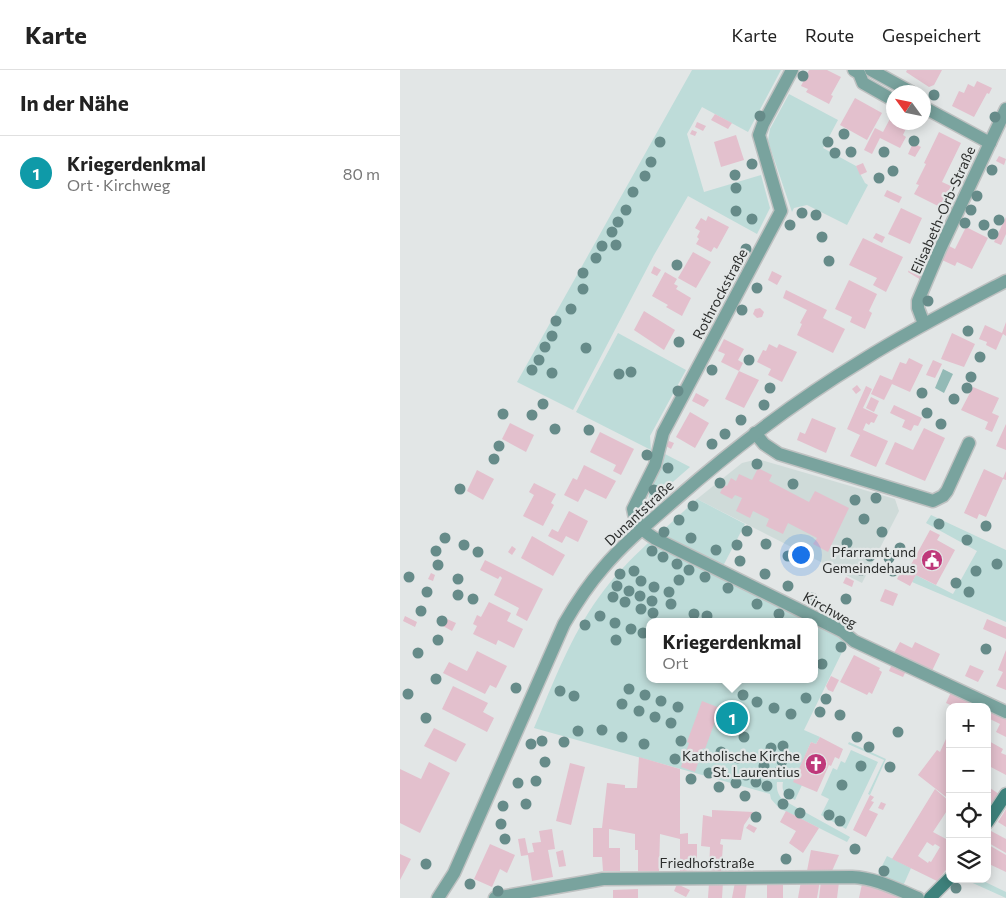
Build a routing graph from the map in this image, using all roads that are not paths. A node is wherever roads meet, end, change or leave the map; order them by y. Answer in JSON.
{"nodes":[{"id":1,"x":792,"y":70,"type":"edge"},
{"id":2,"x":863,"y":71,"type":"edge"},
{"id":3,"x":895,"y":85,"type":"edge"},
{"id":4,"x":886,"y":96,"type":"edge"},
{"id":5,"x":931,"y":109,"type":"edge"},
{"id":6,"x":1006,"y":109,"type":"edge"},
{"id":7,"x":990,"y":142,"type":"junction"},
{"id":8,"x":1006,"y":281,"type":"edge"},
{"id":9,"x":924,"y":324,"type":"junction"},
{"id":10,"x":755,"y":433,"type":"junction"},
{"id":11,"x":969,"y":443,"type":"dead end"},
{"id":12,"x":642,"y":529,"type":"junction"},
{"id":13,"x":816,"y":618,"type":"edge"},
{"id":14,"x":818,"y":619,"type":"edge"},
{"id":15,"x":1006,"y":712,"type":"edge"},
{"id":16,"x":1006,"y":794,"type":"edge"},
{"id":17,"x":991,"y":817,"type":"edge"},
{"id":18,"x":946,"y":883,"type":"edge"},
{"id":19,"x":935,"y":897,"type":"edge"},
{"id":20,"x":438,"y":898,"type":"edge"},
{"id":21,"x":495,"y":898,"type":"edge"},
{"id":22,"x":918,"y":898,"type":"edge"}],
"edges":[{"from":1,"to":12,"type":"street","name":"Rothrockstraße"},
{"from":2,"to":3,"type":"street"},
{"from":2,"to":4,"type":"street"},
{"from":5,"to":7,"type":"street"},
{"from":6,"to":7,"type":"street","name":"Elisabeth-Orb-Straße"},
{"from":7,"to":9,"type":"street","name":"Elisabeth-Orb-Straße"},
{"from":8,"to":9,"type":"street","name":"Dunantstraße"},
{"from":9,"to":10,"type":"street","name":"Dunantstraße"},
{"from":10,"to":11,"type":"street"},
{"from":10,"to":12,"type":"street","name":"Dunantstraße"},
{"from":12,"to":13,"type":"street","name":"Kirchweg"},
{"from":12,"to":20,"type":"street","name":"Dunantstraße"},
{"from":14,"to":15,"type":"street","name":"Kirchweg"},
{"from":16,"to":17,"type":"street"},
{"from":18,"to":19,"type":"street"},
{"from":21,"to":22,"type":"street","name":"Friedhofstraße"}]}
